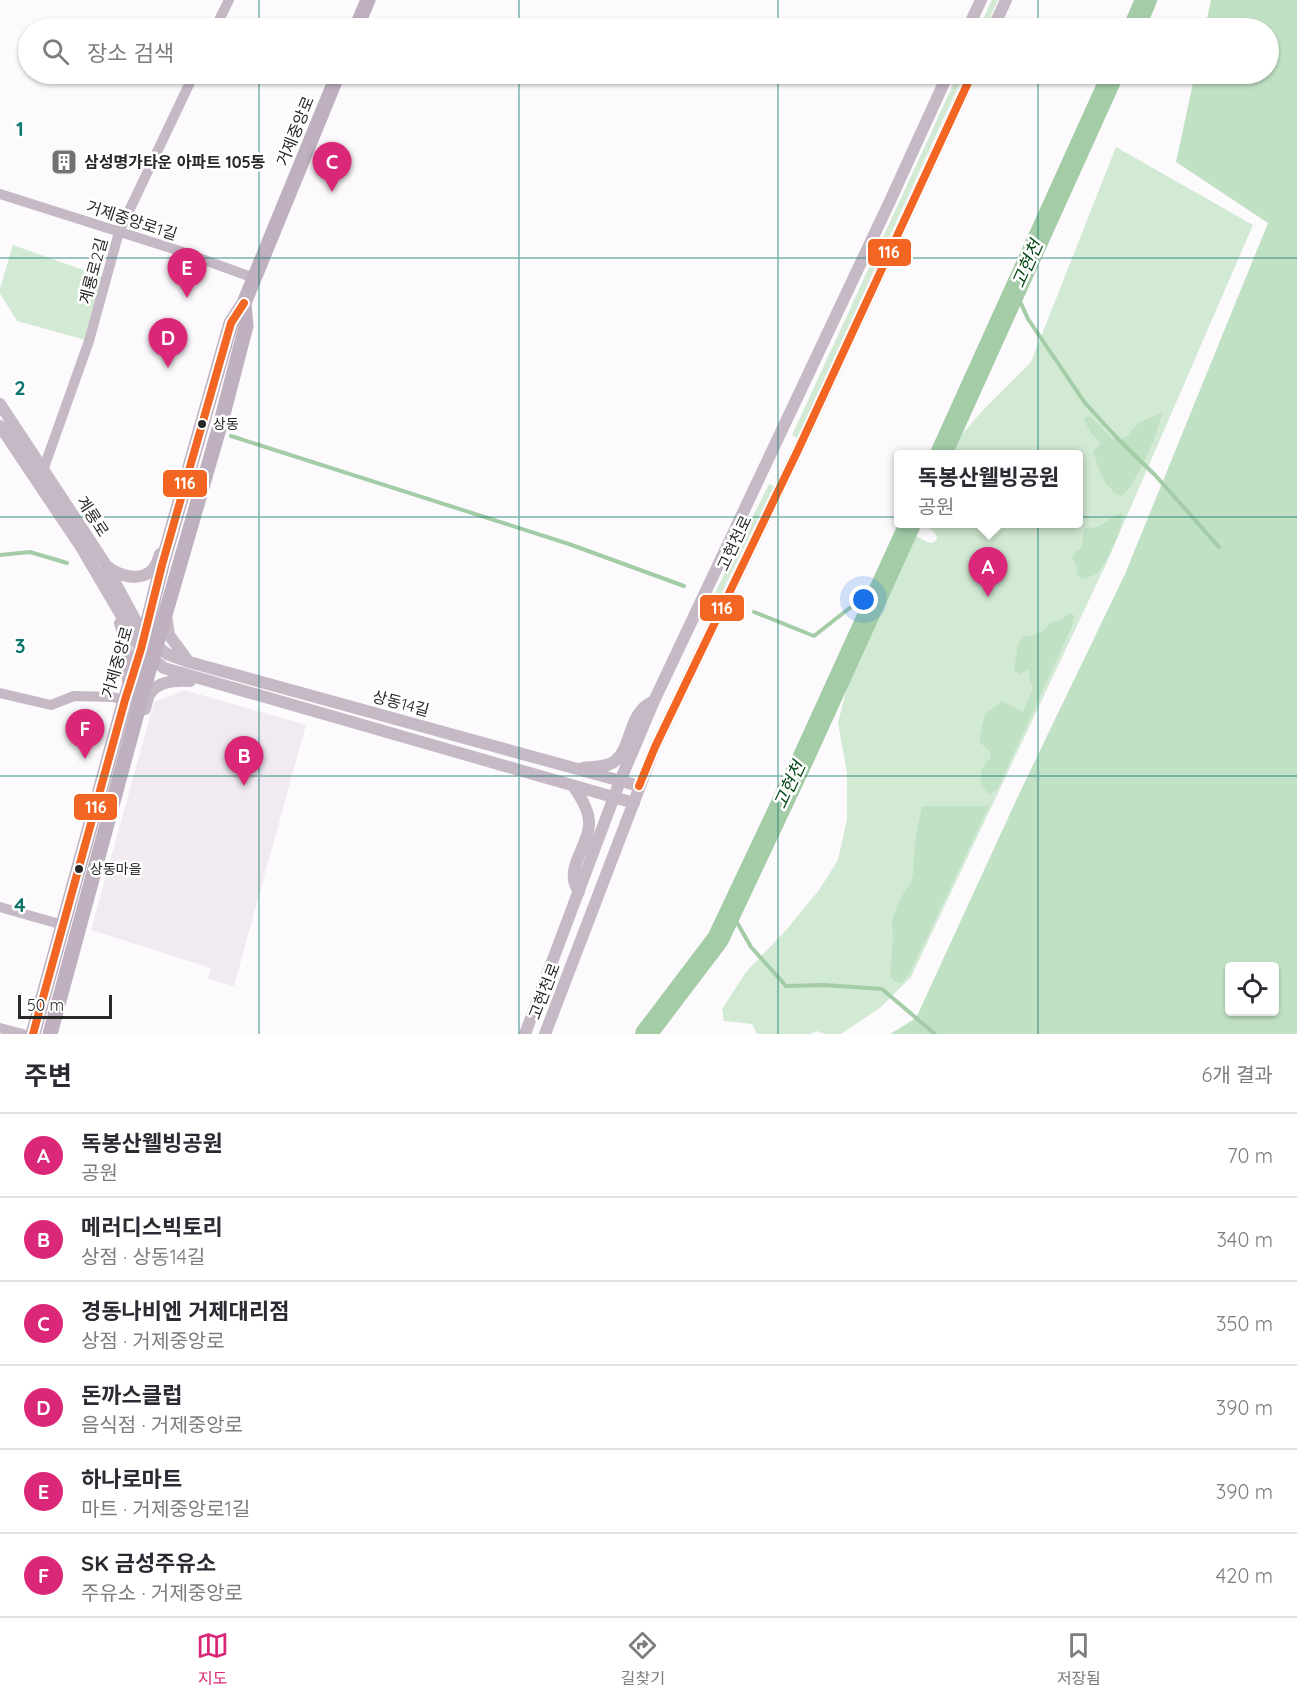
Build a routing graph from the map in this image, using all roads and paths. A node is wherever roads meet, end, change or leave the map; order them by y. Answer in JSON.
{"nodes":[{"id":1,"x":228,"y":0,"type":"edge"},
{"id":2,"x":368,"y":0,"type":"edge"},
{"id":3,"x":981,"y":0,"type":"edge"},
{"id":4,"x":1006,"y":0,"type":"edge"},
{"id":5,"x":220,"y":18,"type":"edge"},
{"id":6,"x":360,"y":18,"type":"edge"},
{"id":7,"x":973,"y":18,"type":"edge"},
{"id":8,"x":998,"y":18,"type":"edge"},
{"id":9,"x":189,"y":84,"type":"edge"},
{"id":10,"x":334,"y":84,"type":"edge"},
{"id":11,"x":943,"y":84,"type":"edge"},
{"id":12,"x":967,"y":84,"type":"edge"},
{"id":13,"x":0,"y":194,"type":"edge"},
{"id":14,"x":119,"y":232,"type":"junction"},
{"id":15,"x":254,"y":278,"type":"junction"},
{"id":16,"x":244,"y":303,"type":"junction"},
{"id":17,"x":0,"y":404,"type":"edge"},
{"id":18,"x":0,"y":426,"type":"edge"},
{"id":19,"x":5,"y":441,"type":"edge"},
{"id":20,"x":44,"y":471,"type":"junction"},
{"id":21,"x":38,"y":482,"type":"junction"},
{"id":22,"x":168,"y":544,"type":"junction"},
{"id":23,"x":81,"y":547,"type":"junction"},
{"id":24,"x":104,"y":562,"type":"junction"},
{"id":25,"x":166,"y":612,"type":"junction"},
{"id":26,"x":148,"y":647,"type":"junction"},
{"id":27,"x":189,"y":662,"type":"junction"},
{"id":28,"x":203,"y":680,"type":"junction"},
{"id":29,"x":0,"y":693,"type":"edge"},
{"id":30,"x":127,"y":694,"type":"junction"},
{"id":31,"x":654,"y":701,"type":"junction"},
{"id":32,"x":122,"y":766,"type":"junction"},
{"id":33,"x":578,"y":769,"type":"junction"},
{"id":34,"x":620,"y":781,"type":"junction"},
{"id":35,"x":573,"y":786,"type":"junction"},
{"id":36,"x":639,"y":786,"type":"junction"},
{"id":37,"x":614,"y":798,"type":"junction"},
{"id":38,"x":634,"y":803,"type":"junction"},
{"id":39,"x":579,"y":892,"type":"junction"},
{"id":40,"x":0,"y":907,"type":"edge"},
{"id":41,"x":63,"y":925,"type":"junction"},
{"id":42,"x":0,"y":1028,"type":"edge"},
{"id":43,"x":23,"y":1034,"type":"edge"},
{"id":44,"x":33,"y":1034,"type":"edge"},
{"id":45,"x":50,"y":1034,"type":"edge"},
{"id":46,"x":525,"y":1034,"type":"edge"},
{"id":47,"x":545,"y":1034,"type":"edge"}],
"edges":[{"from":1,"to":5,"type":"street"},
{"from":2,"to":6,"type":"main road"},
{"from":3,"to":7,"type":"street"},
{"from":4,"to":8,"type":"street"},
{"from":9,"to":14,"type":"street","name":"계룡로2길"},
{"from":10,"to":15,"type":"main road","name":"거제중앙로"},
{"from":11,"to":31,"type":"street","name":"고현천로"},
{"from":12,"to":36,"type":"street","name":"고현천로"},
{"from":13,"to":14,"type":"street","name":"거제중앙로1길"},
{"from":14,"to":15,"type":"street","name":"거제중앙로1길"},
{"from":14,"to":20,"type":"street","name":"계룡로2길"},
{"from":15,"to":16,"type":"main road","name":"거제중앙로"},
{"from":16,"to":22,"type":"main road","name":"거제중앙로"},
{"from":16,"to":25,"type":"main road","name":"거제중앙로"},
{"from":17,"to":20,"type":"street","name":"계룡로"},
{"from":18,"to":19,"type":"street","name":"계룡로"},
{"from":19,"to":21,"type":"street","name":"계룡로"},
{"from":20,"to":21,"type":"street","name":"계룡로2길"},
{"from":20,"to":24,"type":"street","name":"계룡로"},
{"from":21,"to":23,"type":"street","name":"계룡로"},
{"from":22,"to":24,"type":"street"},
{"from":22,"to":26,"type":"main road","name":"거제중앙로"},
{"from":23,"to":26,"type":"street","name":"계룡로"},
{"from":23,"to":30,"type":"street"},
{"from":24,"to":26,"type":"street","name":"계룡로"},
{"from":25,"to":26,"type":"main road","name":"거제중앙로"},
{"from":25,"to":27,"type":"street"},
{"from":26,"to":27,"type":"street","name":"상동14길"},
{"from":26,"to":28,"type":"street","name":"상동14길"},
{"from":26,"to":30,"type":"main road","name":"거제중앙로"},
{"from":26,"to":32,"type":"main road","name":"거제중앙로"},
{"from":27,"to":33,"type":"street","name":"상동14길"},
{"from":28,"to":32,"type":"street"},
{"from":28,"to":35,"type":"street","name":"상동14길"},
{"from":29,"to":30,"type":"street"},
{"from":30,"to":41,"type":"main road","name":"거제중앙로"},
{"from":31,"to":33,"type":"street"},
{"from":31,"to":34,"type":"street","name":"고현천로"},
{"from":32,"to":45,"type":"main road","name":"거제중앙로"},
{"from":33,"to":34,"type":"street","name":"상동14길"},
{"from":34,"to":36,"type":"street","name":"상동14길"},
{"from":34,"to":37,"type":"street","name":"고현천로"},
{"from":35,"to":37,"type":"street","name":"상동14길"},
{"from":35,"to":39,"type":"street"},
{"from":36,"to":38,"type":"street","name":"고현천로"},
{"from":37,"to":38,"type":"street","name":"상동14길"},
{"from":37,"to":39,"type":"street","name":"고현천로"},
{"from":38,"to":47,"type":"street","name":"고현천로"},
{"from":39,"to":46,"type":"street","name":"고현천로"},
{"from":40,"to":41,"type":"street"},
{"from":41,"to":44,"type":"main road","name":"거제중앙로"},
{"from":42,"to":43,"type":"street"}]}
